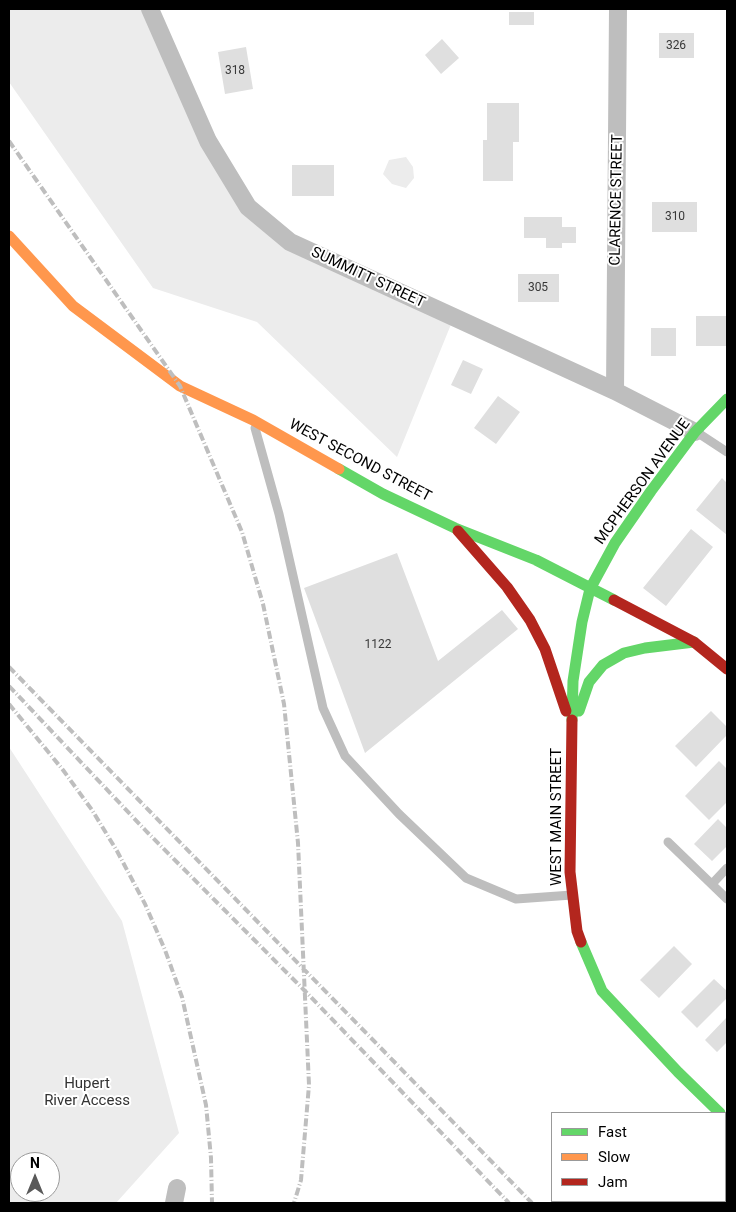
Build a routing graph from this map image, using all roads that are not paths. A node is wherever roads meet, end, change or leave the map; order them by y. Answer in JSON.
{"nodes":[{"id":1,"x":150,"y":9,"type":"edge"},
{"id":2,"x":618,"y":9,"type":"edge"},
{"id":3,"x":9,"y":236,"type":"edge"},
{"id":4,"x":615,"y":391,"type":"junction"},
{"id":5,"x":727,"y":399,"type":"edge"},
{"id":6,"x":253,"y":420,"type":"junction"},
{"id":7,"x":695,"y":432,"type":"junction"},
{"id":8,"x":727,"y":452,"type":"edge"},
{"id":9,"x":455,"y":528,"type":"junction"},
{"id":10,"x":590,"y":589,"type":"junction"},
{"id":11,"x":694,"y":642,"type":"junction"},
{"id":12,"x":727,"y":669,"type":"edge"},
{"id":13,"x":572,"y":730,"type":"junction"},
{"id":14,"x":668,"y":842,"type":"dead end"},
{"id":15,"x":727,"y":868,"type":"edge"},
{"id":16,"x":712,"y":884,"type":"junction"},
{"id":17,"x":573,"y":895,"type":"junction"},
{"id":18,"x":727,"y":899,"type":"edge"},
{"id":19,"x":719,"y":1112,"type":"edge"}],
"edges":[{"from":1,"to":4,"type":"street","name":"SUMMITT STREET"},
{"from":2,"to":4,"type":"street","name":"CLARENCE STREET"},
{"from":3,"to":6,"type":"main road","name":"WEST SECOND STREET"},
{"from":4,"to":7,"type":"street","name":"SUMMITT STREET"},
{"from":5,"to":7,"type":"main road","name":"MCPHERSON AVENUE"},
{"from":6,"to":9,"type":"main road","name":"WEST SECOND STREET"},
{"from":6,"to":17,"type":"lane"},
{"from":7,"to":8,"type":"lane"},
{"from":7,"to":10,"type":"main road","name":"MCPHERSON AVENUE"},
{"from":9,"to":10,"type":"main road","name":"WEST SECOND STREET"},
{"from":9,"to":13,"type":"main road"},
{"from":10,"to":11,"type":"main road","name":"WEST SECOND STREET"},
{"from":10,"to":13,"type":"main road","name":"WEST MAIN STREET"},
{"from":11,"to":12,"type":"main road","name":"WEST SECOND STREET"},
{"from":11,"to":13,"type":"main road"},
{"from":13,"to":17,"type":"main road","name":"WEST MAIN STREET"},
{"from":14,"to":16,"type":"lane"},
{"from":15,"to":16,"type":"lane"},
{"from":16,"to":18,"type":"lane"},
{"from":17,"to":19,"type":"main road","name":"WEST MAIN STREET"}]}
